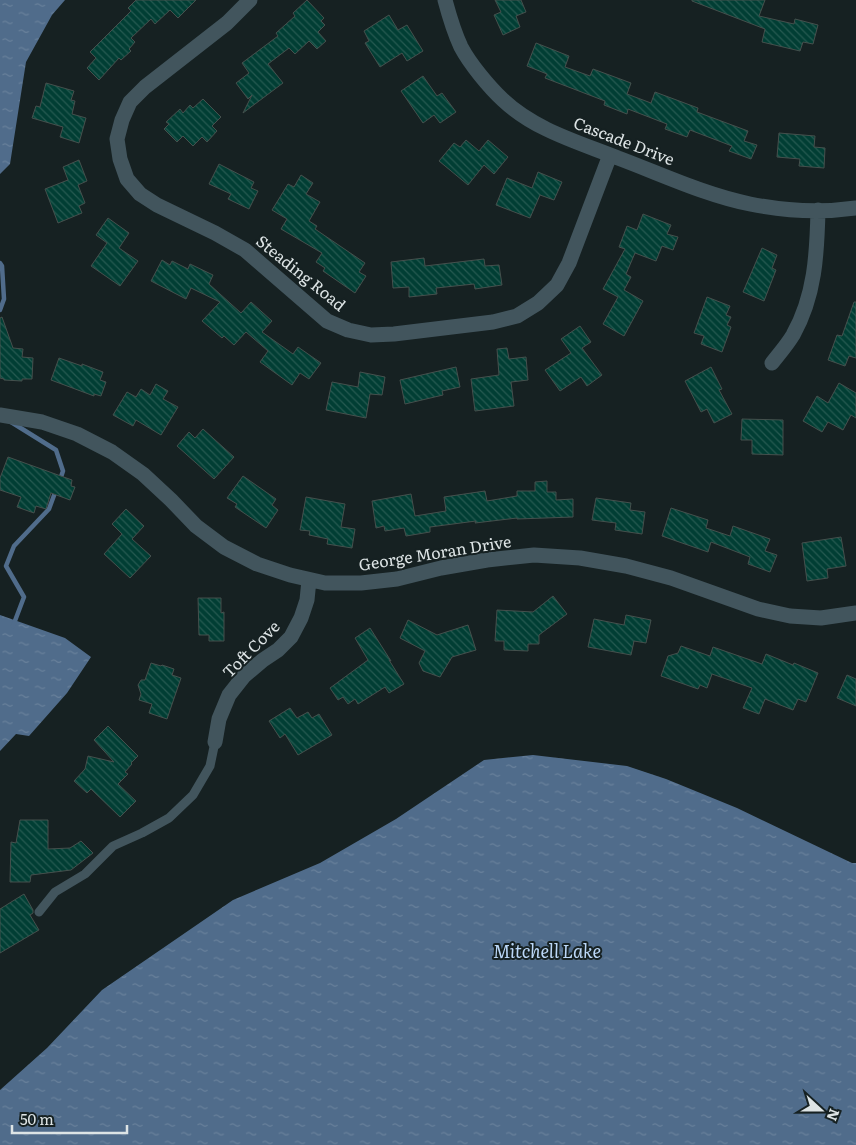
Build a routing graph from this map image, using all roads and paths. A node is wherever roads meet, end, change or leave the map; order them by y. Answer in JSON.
{"nodes":[{"id":1,"x":250,"y":0,"type":"edge"},
{"id":2,"x":445,"y":0,"type":"edge"},
{"id":3,"x":610,"y":155,"type":"junction"},
{"id":4,"x":856,"y":208,"type":"edge"},
{"id":5,"x":818,"y":210,"type":"junction"},
{"id":6,"x":772,"y":363,"type":"dead end"},
{"id":7,"x":0,"y":415,"type":"edge"},
{"id":8,"x":309,"y":580,"type":"junction"},
{"id":9,"x":856,"y":613,"type":"edge"},
{"id":10,"x":215,"y":742,"type":"joint"},
{"id":11,"x":39,"y":912,"type":"dead end"}],
"edges":[{"from":1,"to":3,"type":"street","name":"Steading Road"},
{"from":2,"to":3,"type":"street","name":"Cascade Drive"},
{"from":3,"to":5,"type":"street","name":"Cascade Drive"},
{"from":4,"to":5,"type":"street","name":"Cascade Drive"},
{"from":5,"to":6,"type":"street"},
{"from":7,"to":8,"type":"street","name":"George Moran Drive"},
{"from":8,"to":9,"type":"street","name":"George Moran Drive"},
{"from":8,"to":10,"type":"street","name":"Toft Cove"},
{"from":10,"to":11,"type":"lane"}]}
